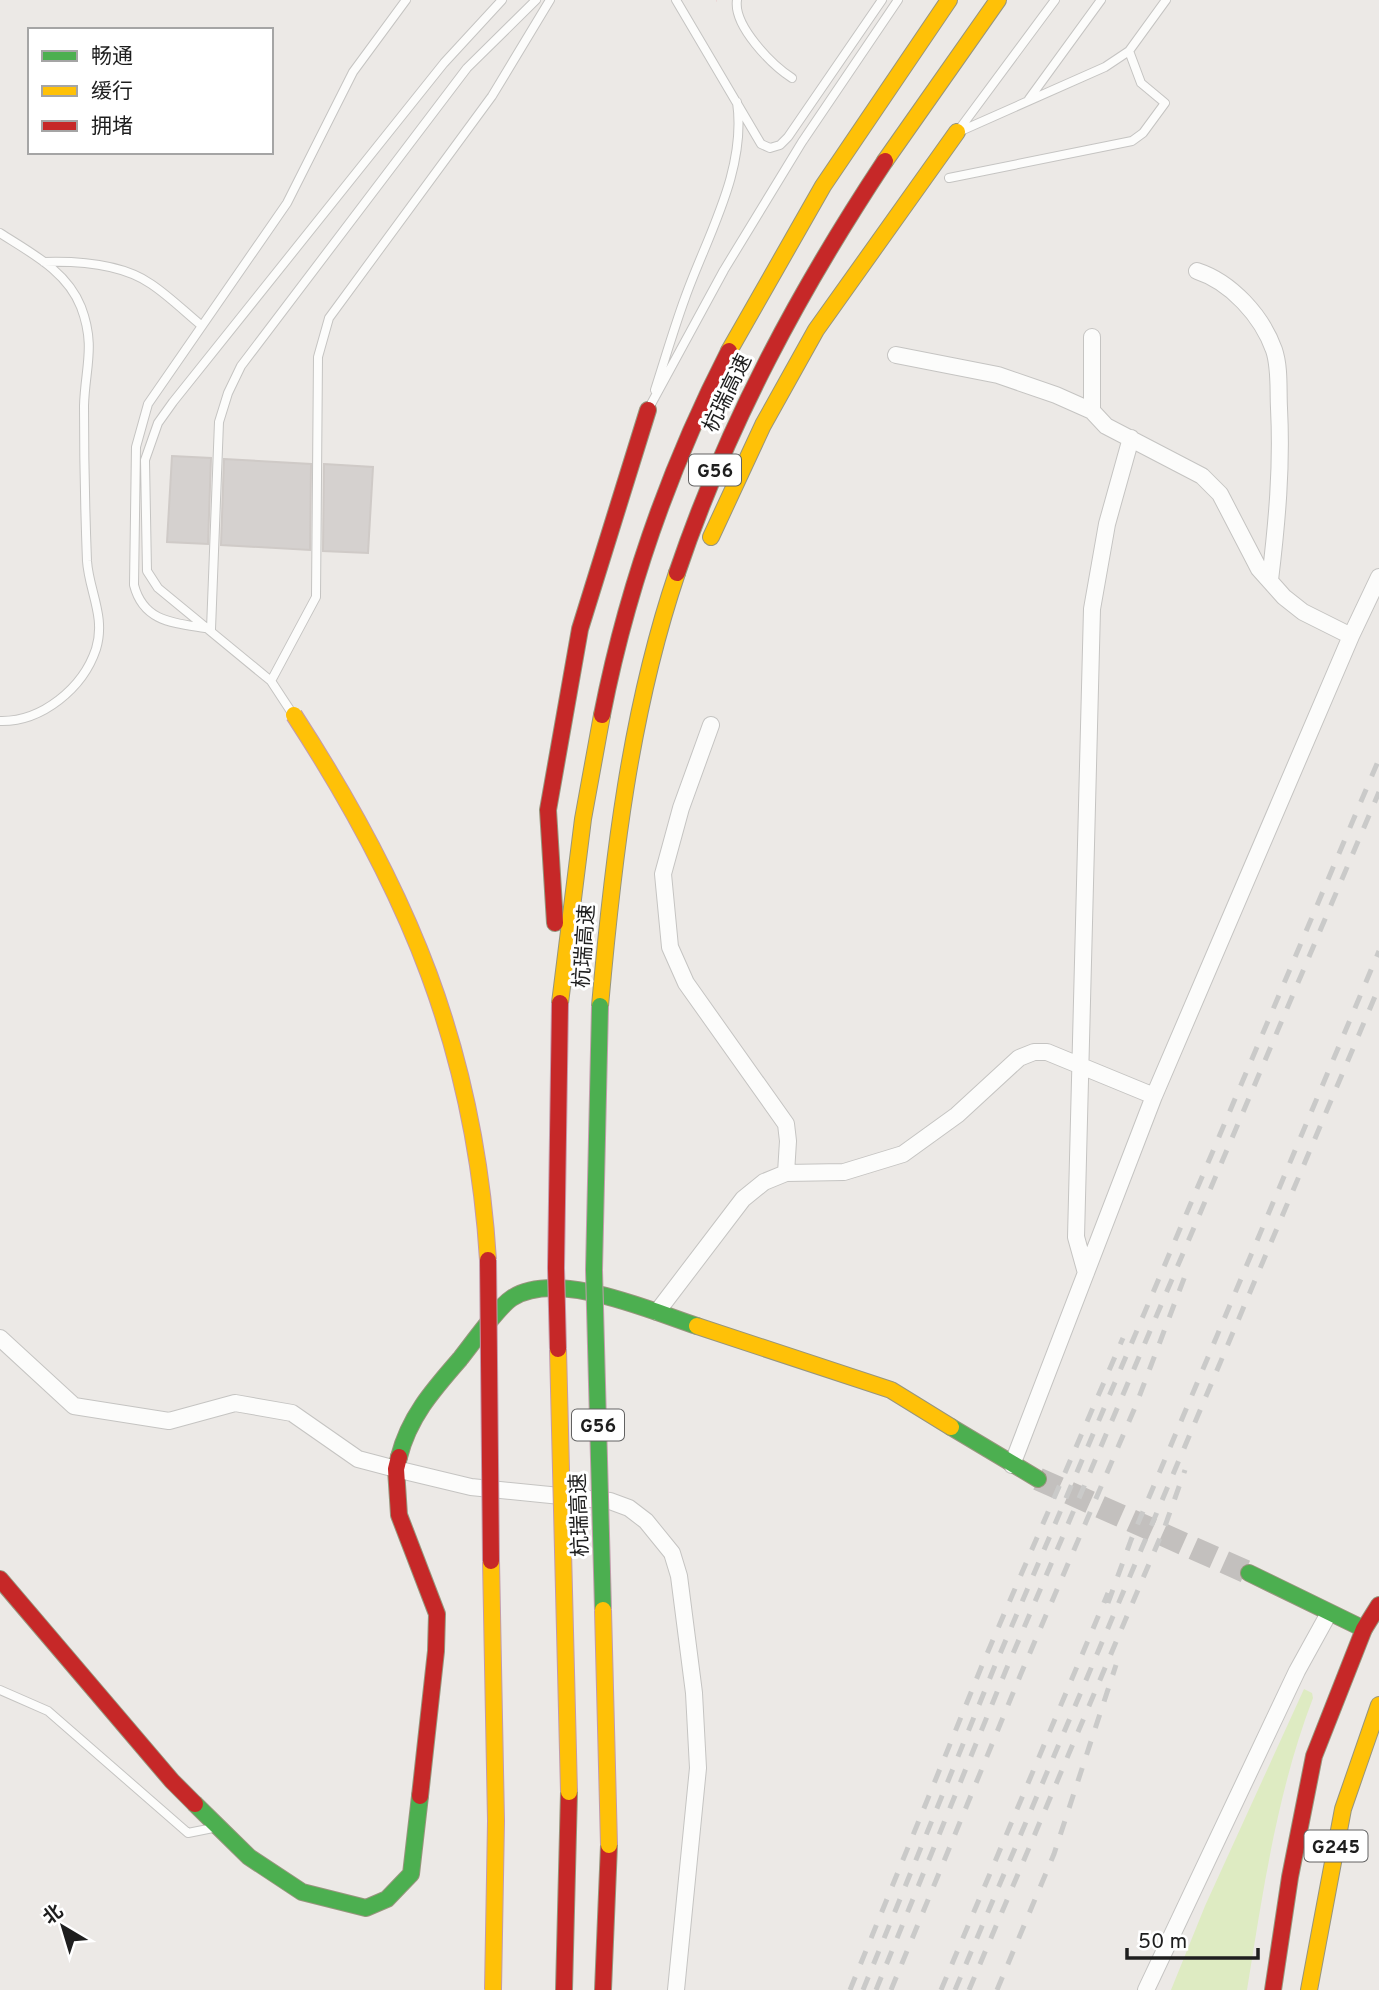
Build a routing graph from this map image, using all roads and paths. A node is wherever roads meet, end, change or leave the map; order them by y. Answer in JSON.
{"nodes":[{"id":1,"x":406,"y":0,"type":"edge"},
{"id":2,"x":502,"y":0,"type":"edge"},
{"id":3,"x":536,"y":0,"type":"edge"},
{"id":4,"x":550,"y":0,"type":"edge"},
{"id":5,"x":676,"y":0,"type":"edge"},
{"id":6,"x":737,"y":0,"type":"edge"},
{"id":7,"x":881,"y":0,"type":"edge"},
{"id":8,"x":898,"y":0,"type":"edge"},
{"id":9,"x":949,"y":0,"type":"edge"},
{"id":10,"x":998,"y":0,"type":"edge"},
{"id":11,"x":1055,"y":0,"type":"edge"},
{"id":12,"x":1101,"y":0,"type":"edge"},
{"id":13,"x":1166,"y":0,"type":"edge"},
{"id":14,"x":1129,"y":51,"type":"junction"},
{"id":15,"x":792,"y":78,"type":"dead end"},
{"id":16,"x":736,"y":96,"type":"junction"},
{"id":17,"x":1027,"y":101,"type":"junction"},
{"id":18,"x":957,"y":132,"type":"junction"},
{"id":19,"x":949,"y":178,"type":"dead end"},
{"id":20,"x":0,"y":233,"type":"edge"},
{"id":21,"x":44,"y":262,"type":"junction"},
{"id":22,"x":1197,"y":271,"type":"dead end"},
{"id":23,"x":202,"y":326,"type":"junction"},
{"id":24,"x":1091,"y":337,"type":"dead end"},
{"id":25,"x":896,"y":355,"type":"dead end"},
{"id":26,"x":648,"y":410,"type":"junction"},
{"id":27,"x":1092,"y":411,"type":"junction"},
{"id":28,"x":1131,"y":438,"type":"junction"},
{"id":29,"x":706,"y":548,"type":"dead end"},
{"id":30,"x":1379,"y":578,"type":"edge"},
{"id":31,"x":1270,"y":580,"type":"junction"},
{"id":32,"x":691,"y":584,"type":"dead end"},
{"id":33,"x":211,"y":629,"type":"junction"},
{"id":34,"x":1351,"y":636,"type":"junction"},
{"id":35,"x":271,"y":681,"type":"junction"},
{"id":36,"x":294,"y":715,"type":"joint"},
{"id":37,"x":639,"y":716,"type":"junction"},
{"id":38,"x":0,"y":721,"type":"edge"},
{"id":39,"x":711,"y":725,"type":"dead end"},
{"id":40,"x":560,"y":1003,"type":"junction"},
{"id":41,"x":1080,"y":1065,"type":"junction"},
{"id":42,"x":1154,"y":1096,"type":"junction"},
{"id":43,"x":786,"y":1173,"type":"junction"},
{"id":44,"x":1086,"y":1273,"type":"junction"},
{"id":45,"x":657,"y":1312,"type":"junction"},
{"id":46,"x":0,"y":1338,"type":"edge"},
{"id":47,"x":1012,"y":1465,"type":"junction"},
{"id":48,"x":396,"y":1469,"type":"junction"},
{"id":49,"x":1038,"y":1479,"type":"tunnel mouth"},
{"id":50,"x":1249,"y":1573,"type":"tunnel mouth"},
{"id":51,"x":0,"y":1578,"type":"edge"},
{"id":52,"x":1379,"y":1605,"type":"edge"},
{"id":53,"x":1329,"y":1613,"type":"junction"},
{"id":54,"x":1364,"y":1629,"type":"junction"},
{"id":55,"x":0,"y":1690,"type":"edge"},
{"id":56,"x":1379,"y":1705,"type":"edge"},
{"id":57,"x":219,"y":1827,"type":"junction"},
{"id":58,"x":493,"y":1990,"type":"edge"},
{"id":59,"x":564,"y":1990,"type":"edge"},
{"id":60,"x":603,"y":1990,"type":"edge"},
{"id":61,"x":676,"y":1990,"type":"edge"},
{"id":62,"x":1146,"y":1990,"type":"edge"},
{"id":63,"x":1273,"y":1990,"type":"edge"},
{"id":64,"x":1309,"y":1990,"type":"edge"}],
"edges":[{"from":1,"to":23,"type":"lane"},
{"from":2,"to":33,"type":"lane"},
{"from":3,"to":33,"type":"lane"},
{"from":4,"to":35,"type":"lane"},
{"from":5,"to":16,"type":"lane"},
{"from":6,"to":15,"type":"lane"},
{"from":7,"to":16,"type":"lane"},
{"from":8,"to":26,"type":"lane"},
{"from":9,"to":40,"type":"main road","name":"杭瑞高速","number":"G56"},
{"from":10,"to":37,"type":"main road","name":"杭瑞高速","number":"G56"},
{"from":11,"to":18,"type":"lane"},
{"from":12,"to":17,"type":"lane"},
{"from":13,"to":14,"type":"lane"},
{"from":14,"to":17,"type":"lane"},
{"from":14,"to":19,"type":"lane"},
{"from":16,"to":26,"type":"lane"},
{"from":17,"to":18,"type":"lane"},
{"from":18,"to":29,"type":"main road"},
{"from":20,"to":21,"type":"lane"},
{"from":21,"to":23,"type":"lane"},
{"from":21,"to":38,"type":"lane"},
{"from":22,"to":31,"type":"street"},
{"from":23,"to":33,"type":"lane"},
{"from":24,"to":27,"type":"street"},
{"from":25,"to":27,"type":"street"},
{"from":26,"to":40,"type":"main road"},
{"from":27,"to":28,"type":"street"},
{"from":28,"to":31,"type":"street"},
{"from":28,"to":41,"type":"street"},
{"from":30,"to":34,"type":"street"},
{"from":31,"to":34,"type":"street"},
{"from":32,"to":37,"type":"main road"},
{"from":33,"to":35,"type":"lane"},
{"from":34,"to":42,"type":"street"},
{"from":35,"to":36,"type":"lane"},
{"from":36,"to":58,"type":"main road","bridge":true},
{"from":37,"to":60,"type":"main road","name":"杭瑞高速","number":"G56","bridge":true},
{"from":39,"to":43,"type":"street"},
{"from":40,"to":59,"type":"main road","name":"杭瑞高速","number":"G56","bridge":true},
{"from":41,"to":42,"type":"street"},
{"from":41,"to":43,"type":"street"},
{"from":41,"to":44,"type":"street"},
{"from":42,"to":44,"type":"street"},
{"from":43,"to":45,"type":"street"},
{"from":44,"to":47,"type":"street"},
{"from":45,"to":47,"type":"main road"},
{"from":45,"to":48,"type":"main road"},
{"from":46,"to":48,"type":"street"},
{"from":47,"to":49,"type":"main road"},
{"from":48,"to":57,"type":"main road"},
{"from":48,"to":61,"type":"street"},
{"from":50,"to":53,"type":"main road"},
{"from":51,"to":57,"type":"main road"},
{"from":52,"to":54,"type":"main road"},
{"from":53,"to":54,"type":"main road"},
{"from":53,"to":62,"type":"street"},
{"from":54,"to":63,"type":"main road"},
{"from":55,"to":57,"type":"lane"},
{"from":56,"to":64,"type":"main road","number":"G245"}]}
